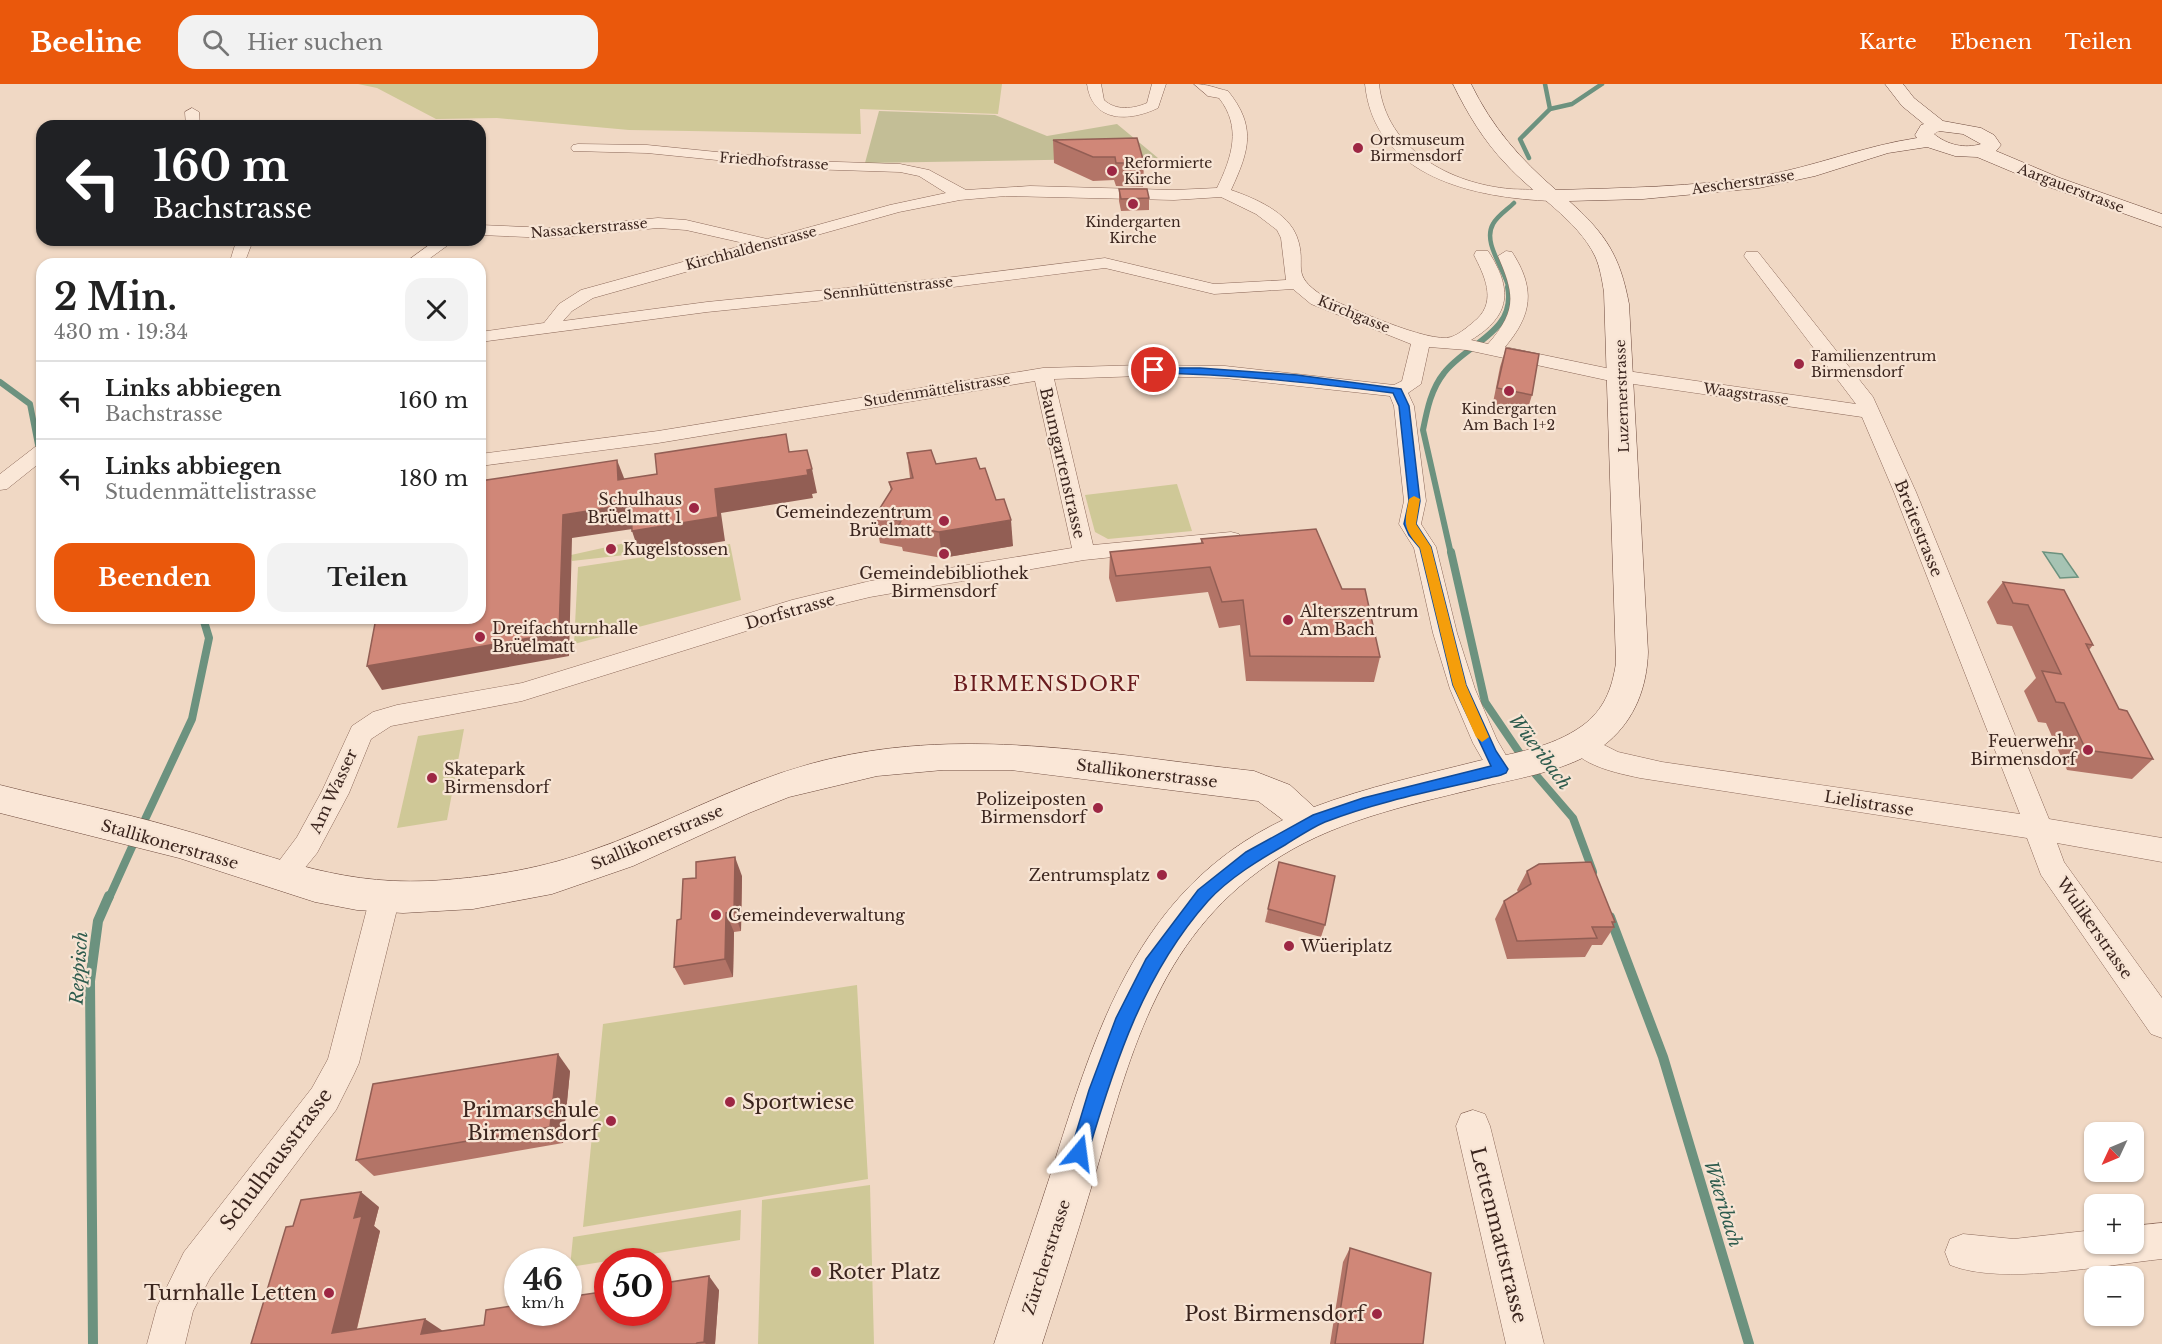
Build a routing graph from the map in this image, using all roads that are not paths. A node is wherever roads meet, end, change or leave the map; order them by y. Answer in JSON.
{"nodes":[{"id":1,"x":1094,"y":84,"type":"edge"},
{"id":2,"x":1159,"y":84,"type":"edge"},
{"id":3,"x":1201,"y":84,"type":"edge"},
{"id":4,"x":1372,"y":84,"type":"edge"},
{"id":5,"x":1462,"y":84,"type":"edge"},
{"id":6,"x":1894,"y":84,"type":"edge"},
{"id":7,"x":1225,"y":89,"type":"edge"},
{"id":8,"x":1934,"y":134,"type":"junction"},
{"id":9,"x":578,"y":147,"type":"dead end"},
{"id":10,"x":1222,"y":192,"type":"junction"},
{"id":11,"x":964,"y":195,"type":"junction"},
{"id":12,"x":1552,"y":196,"type":"junction"},
{"id":13,"x":2162,"y":221,"type":"edge"},
{"id":14,"x":486,"y":230,"type":"edge"},
{"id":15,"x":767,"y":244,"type":"junction"},
{"id":16,"x":438,"y":246,"type":"edge"},
{"id":17,"x":1482,"y":255,"type":"dead end"},
{"id":18,"x":1506,"y":256,"type":"dead end"},
{"id":19,"x":1752,"y":256,"type":"dead end"},
{"id":20,"x":420,"y":258,"type":"edge"},
{"id":21,"x":1295,"y":284,"type":"junction"},
{"id":22,"x":552,"y":328,"type":"junction"},
{"id":23,"x":486,"y":336,"type":"edge"},
{"id":24,"x":1421,"y":341,"type":"junction"},
{"id":25,"x":1474,"y":347,"type":"junction"},
{"id":26,"x":1043,"y":374,"type":"junction"},
{"id":27,"x":1621,"y":376,"type":"junction"},
{"id":28,"x":1397,"y":391,"type":"junction"},
{"id":29,"x":1870,"y":412,"type":"junction"},
{"id":30,"x":36,"y":455,"type":"edge"},
{"id":31,"x":486,"y":459,"type":"edge"},
{"id":32,"x":0,"y":484,"type":"edge"},
{"id":33,"x":1231,"y":539,"type":"edge"},
{"id":34,"x":1084,"y":553,"type":"junction"},
{"id":35,"x":361,"y":733,"type":"joint"},
{"id":36,"x":1580,"y":743,"type":"junction"},
{"id":37,"x":1521,"y":764,"type":"junction"},
{"id":38,"x":0,"y":799,"type":"edge"},
{"id":39,"x":1307,"y":824,"type":"junction"},
{"id":40,"x":2037,"y":828,"type":"junction"},
{"id":41,"x":2162,"y":850,"type":"edge"},
{"id":42,"x":282,"y":877,"type":"junction"},
{"id":43,"x":385,"y":897,"type":"junction"},
{"id":44,"x":2162,"y":1024,"type":"edge"},
{"id":45,"x":1473,"y":1126,"type":"dead end"},
{"id":46,"x":2162,"y":1241,"type":"edge"},
{"id":47,"x":1963,"y":1252,"type":"dead end"},
{"id":48,"x":166,"y":1344,"type":"edge"},
{"id":49,"x":1018,"y":1344,"type":"edge"},
{"id":50,"x":1525,"y":1344,"type":"edge"}],
"edges":[{"from":1,"to":2,"type":"street"},
{"from":3,"to":7,"type":"street"},
{"from":4,"to":12,"type":"street"},
{"from":5,"to":12,"type":"main road","name":"Luzernerstrasse"},
{"from":6,"to":8,"type":"main road"},
{"from":7,"to":10,"type":"street"},
{"from":8,"to":12,"type":"main road","name":"Aescherstrasse"},
{"from":8,"to":13,"type":"main road","name":"Aargauerstrasse"},
{"from":9,"to":11,"type":"street","name":"Friedhofstrasse"},
{"from":10,"to":11,"type":"street"},
{"from":10,"to":21,"type":"street"},
{"from":11,"to":15,"type":"street","name":"Kirchhaldenstrasse"},
{"from":12,"to":27,"type":"main road","name":"Luzernerstrasse"},
{"from":14,"to":15,"type":"street","name":"Nassackerstrasse"},
{"from":15,"to":22,"type":"street","name":"Kirchhaldenstrasse"},
{"from":16,"to":20,"type":"street"},
{"from":17,"to":25,"type":"street"},
{"from":18,"to":25,"type":"street"},
{"from":19,"to":29,"type":"street","name":"Breitestrasse"},
{"from":21,"to":22,"type":"street","name":"Sennhüttenstrasse"},
{"from":21,"to":24,"type":"street","name":"Kirchgasse"},
{"from":22,"to":23,"type":"street","name":"Sennhüttenstrasse"},
{"from":24,"to":25,"type":"street","name":"Kirchgasse"},
{"from":24,"to":28,"type":"street"},
{"from":25,"to":27,"type":"street","name":"Kirchgasse"},
{"from":26,"to":28,"type":"street","name":"Studenmättelistrasse"},
{"from":26,"to":31,"type":"street","name":"Studenmättelistrasse"},
{"from":26,"to":34,"type":"street","name":"Baumgartenstrasse"},
{"from":27,"to":29,"type":"street","name":"Waagstrasse"},
{"from":27,"to":36,"type":"main road","name":"Luzernerstrasse"},
{"from":28,"to":37,"type":"street"},
{"from":29,"to":40,"type":"street","name":"Breitestrasse"},
{"from":30,"to":32,"type":"street"},
{"from":33,"to":34,"type":"street","name":"Dorfstrasse"},
{"from":34,"to":35,"type":"street","name":"Dorfstrasse"},
{"from":35,"to":42,"type":"street","name":"Am Wasser"},
{"from":36,"to":37,"type":"main road","name":"Zürcherstrasse"},
{"from":36,"to":40,"type":"street","name":"Lielistrasse"},
{"from":37,"to":39,"type":"main road","name":"Zürcherstrasse"},
{"from":38,"to":42,"type":"main road","name":"Stallikonerstrasse"},
{"from":39,"to":43,"type":"main road","name":"Stallikonerstrasse"},
{"from":39,"to":49,"type":"main road","name":"Zürcherstrasse"},
{"from":40,"to":41,"type":"street","name":"Lielistrasse"},
{"from":40,"to":44,"type":"street","name":"Wulikerstrasse"},
{"from":42,"to":43,"type":"main road","name":"Stallikonerstrasse"},
{"from":43,"to":48,"type":"street","name":"Schulhausstrasse"},
{"from":45,"to":50,"type":"street","name":"Lettenmattstrasse"},
{"from":46,"to":47,"type":"street"}]}
